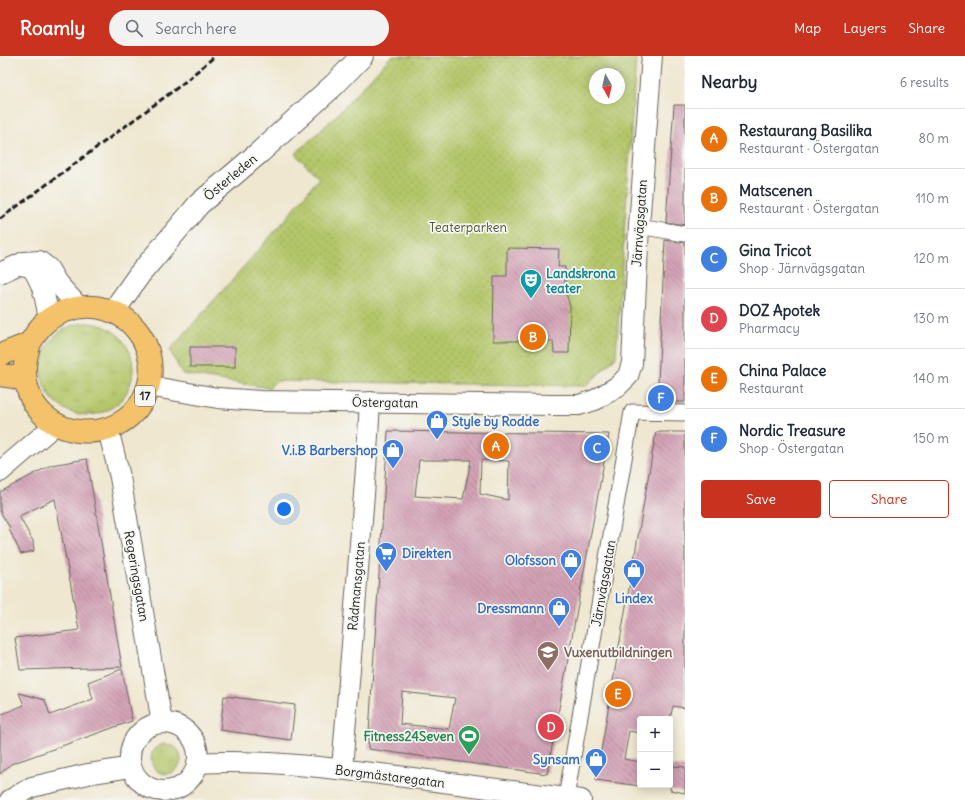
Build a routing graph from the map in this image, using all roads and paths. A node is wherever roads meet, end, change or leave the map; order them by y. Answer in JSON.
{"nodes":[{"id":1,"x":362,"y":56,"type":"edge"},
{"id":2,"x":652,"y":56,"type":"edge"},
{"id":3,"x":639,"y":226,"type":"junction"},
{"id":4,"x":685,"y":234,"type":"edge"},
{"id":5,"x":8,"y":269,"type":"edge"},
{"id":6,"x":79,"y":307,"type":"junction"},
{"id":7,"x":113,"y":312,"type":"junction"},
{"id":8,"x":49,"y":320,"type":"junction"},
{"id":9,"x":30,"y":343,"type":"junction"},
{"id":10,"x":0,"y":355,"type":"edge"},
{"id":11,"x":0,"y":375,"type":"edge"},
{"id":12,"x":26,"y":381,"type":"junction"},
{"id":13,"x":148,"y":386,"type":"junction"},
{"id":14,"x":618,"y":386,"type":"joint"},
{"id":15,"x":370,"y":402,"type":"junction"},
{"id":16,"x":685,"y":413,"type":"edge"},
{"id":17,"x":56,"y":424,"type":"junction"},
{"id":18,"x":108,"y":429,"type":"junction"},
{"id":19,"x":0,"y":472,"type":"edge"},
{"id":20,"x":162,"y":723,"type":"junction"},
{"id":21,"x":197,"y":763,"type":"junction"},
{"id":22,"x":131,"y":767,"type":"junction"},
{"id":23,"x":342,"y":769,"type":"junction"},
{"id":24,"x":171,"y":795,"type":"edge"},
{"id":25,"x":571,"y":799,"type":"edge"},
{"id":26,"x":10,"y":800,"type":"edge"}],
"edges":[{"from":1,"to":7,"type":"street","name":"Österleden"},
{"from":2,"to":3,"type":"street","name":"Järnvägsgatan"},
{"from":3,"to":4,"type":"street"},
{"from":3,"to":14,"type":"street","name":"Järnvägsgatan"},
{"from":5,"to":6,"type":"street"},
{"from":5,"to":8,"type":"street"},
{"from":6,"to":7,"type":"main road","number":"17"},
{"from":6,"to":8,"type":"main road","number":"17"},
{"from":7,"to":13,"type":"main road","number":"17"},
{"from":8,"to":9,"type":"main road","number":"17"},
{"from":9,"to":10,"type":"main road"},
{"from":9,"to":12,"type":"main road","number":"17"},
{"from":11,"to":12,"type":"main road"},
{"from":12,"to":17,"type":"main road","number":"17"},
{"from":13,"to":15,"type":"street","name":"Östergatan"},
{"from":13,"to":18,"type":"main road","number":"17"},
{"from":14,"to":15,"type":"street","name":"Östergatan"},
{"from":15,"to":23,"type":"street","name":"Rådmansgatan"},
{"from":16,"to":25,"type":"street","name":"Järnvägsgatan"},
{"from":17,"to":18,"type":"main road","number":"17"},
{"from":17,"to":19,"type":"street"},
{"from":18,"to":20,"type":"street","name":"Regeringsgatan"},
{"from":20,"to":21,"type":"street"},
{"from":20,"to":22,"type":"street"},
{"from":21,"to":23,"type":"street","name":"Borgmästaregatan"},
{"from":21,"to":24,"type":"street"},
{"from":22,"to":24,"type":"street"},
{"from":22,"to":26,"type":"street"},
{"from":23,"to":25,"type":"street","name":"Borgmästaregatan"}]}
